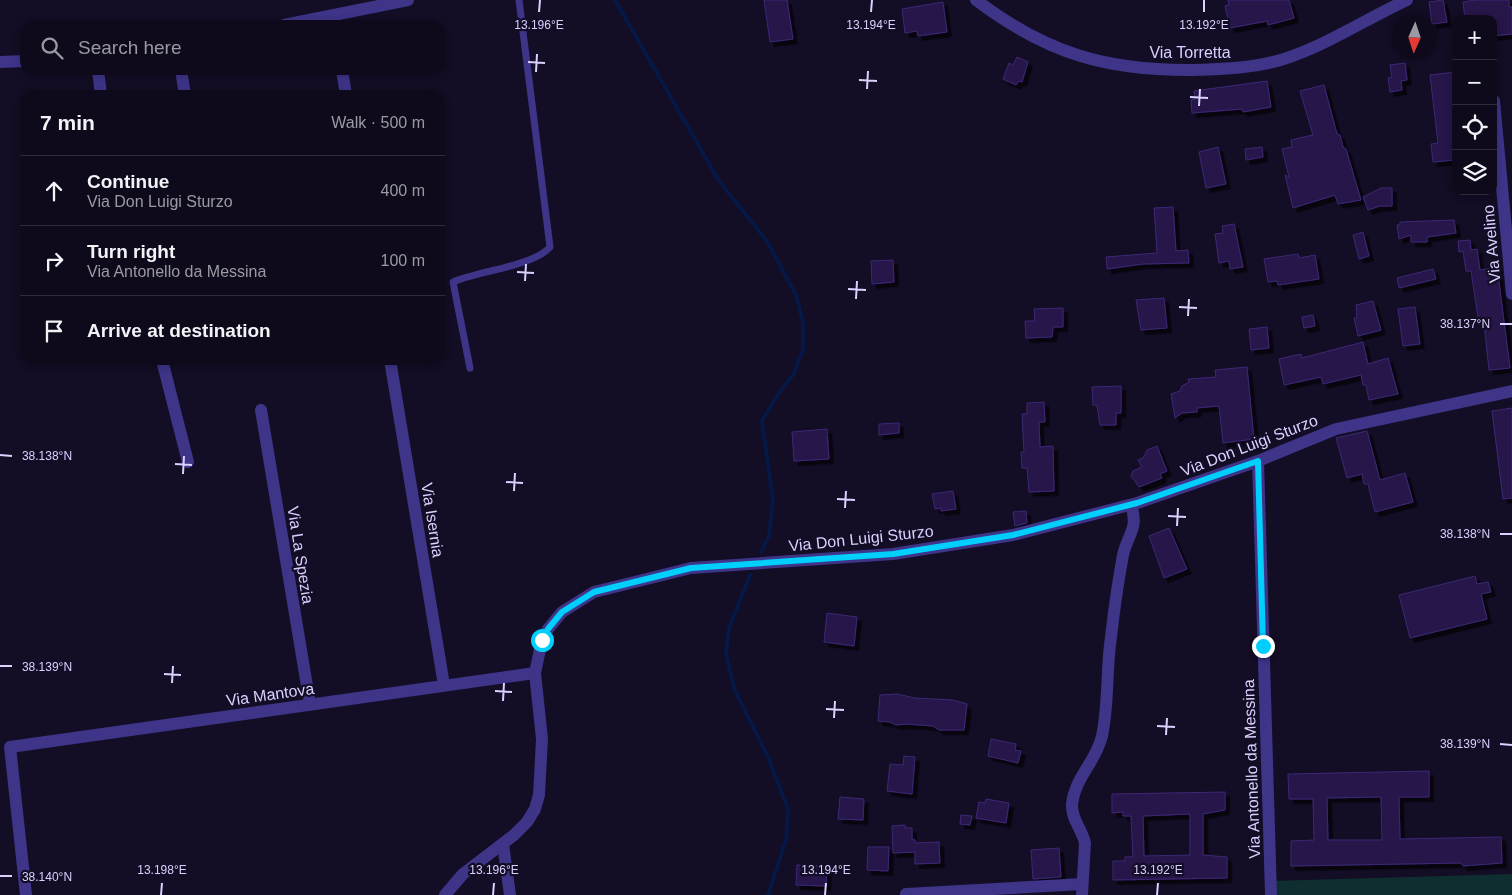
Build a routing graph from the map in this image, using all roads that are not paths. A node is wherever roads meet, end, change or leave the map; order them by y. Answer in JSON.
{"nodes":[{"id":1,"x":408,"y":0,"type":"edge"},
{"id":2,"x":519,"y":0,"type":"edge"},
{"id":3,"x":976,"y":0,"type":"edge"},
{"id":4,"x":1407,"y":0,"type":"edge"},
{"id":5,"x":334,"y":20,"type":"edge"},
{"id":6,"x":20,"y":61,"type":"edge"},
{"id":7,"x":0,"y":62,"type":"edge"},
{"id":8,"x":99,"y":75,"type":"edge"},
{"id":9,"x":182,"y":75,"type":"edge"},
{"id":10,"x":343,"y":75,"type":"edge"},
{"id":11,"x":100,"y":90,"type":"edge"},
{"id":12,"x":184,"y":90,"type":"edge"},
{"id":13,"x":345,"y":90,"type":"edge"},
{"id":14,"x":1494,"y":105,"type":"edge"},
{"id":15,"x":1512,"y":294,"type":"edge"},
{"id":16,"x":163,"y":365,"type":"edge"},
{"id":17,"x":391,"y":365,"type":"edge"},
{"id":18,"x":470,"y":368,"type":"dead end"},
{"id":19,"x":1512,"y":392,"type":"edge"},
{"id":20,"x":261,"y":410,"type":"dead end"},
{"id":21,"x":1258,"y":461,"type":"junction"},
{"id":22,"x":188,"y":462,"type":"dead end"},
{"id":23,"x":1131,"y":505,"type":"junction"},
{"id":24,"x":535,"y":672,"type":"junction"},
{"id":25,"x":444,"y":685,"type":"junction"},
{"id":26,"x":310,"y":704,"type":"junction"},
{"id":27,"x":503,"y":844,"type":"junction"},
{"id":28,"x":1082,"y":889,"type":"edge"},
{"id":29,"x":906,"y":894,"type":"edge"},
{"id":30,"x":26,"y":895,"type":"edge"},
{"id":31,"x":445,"y":895,"type":"edge"},
{"id":32,"x":510,"y":895,"type":"edge"},
{"id":33,"x":1271,"y":895,"type":"edge"}],
"edges":[{"from":1,"to":5,"type":"street"},
{"from":2,"to":18,"type":"lane"},
{"from":3,"to":4,"type":"street","name":"Via Torretta"},
{"from":6,"to":7,"type":"street"},
{"from":8,"to":11,"type":"street"},
{"from":9,"to":12,"type":"street"},
{"from":10,"to":13,"type":"street"},
{"from":14,"to":15,"type":"street","name":"Via Avelino"},
{"from":16,"to":22,"type":"street"},
{"from":17,"to":25,"type":"street","name":"Via Isernia"},
{"from":19,"to":21,"type":"street","name":"Via Don Luigi Sturzo"},
{"from":20,"to":26,"type":"street","name":"Via La Spezia"},
{"from":21,"to":23,"type":"street","name":"Via Don Luigi Sturzo"},
{"from":21,"to":33,"type":"street","name":"Via Antonello da Messina"},
{"from":23,"to":24,"type":"street","name":"Via Don Luigi Sturzo"},
{"from":23,"to":28,"type":"street"},
{"from":24,"to":25,"type":"street","name":"Via Mantova"},
{"from":24,"to":27,"type":"street","name":"Via Don Luigi Sturzo"},
{"from":25,"to":26,"type":"street","name":"Via Mantova"},
{"from":26,"to":30,"type":"street","name":"Via Mantova"},
{"from":27,"to":31,"type":"street","name":"Via Don Luigi Sturzo"},
{"from":27,"to":32,"type":"street"},
{"from":28,"to":29,"type":"street"}]}
